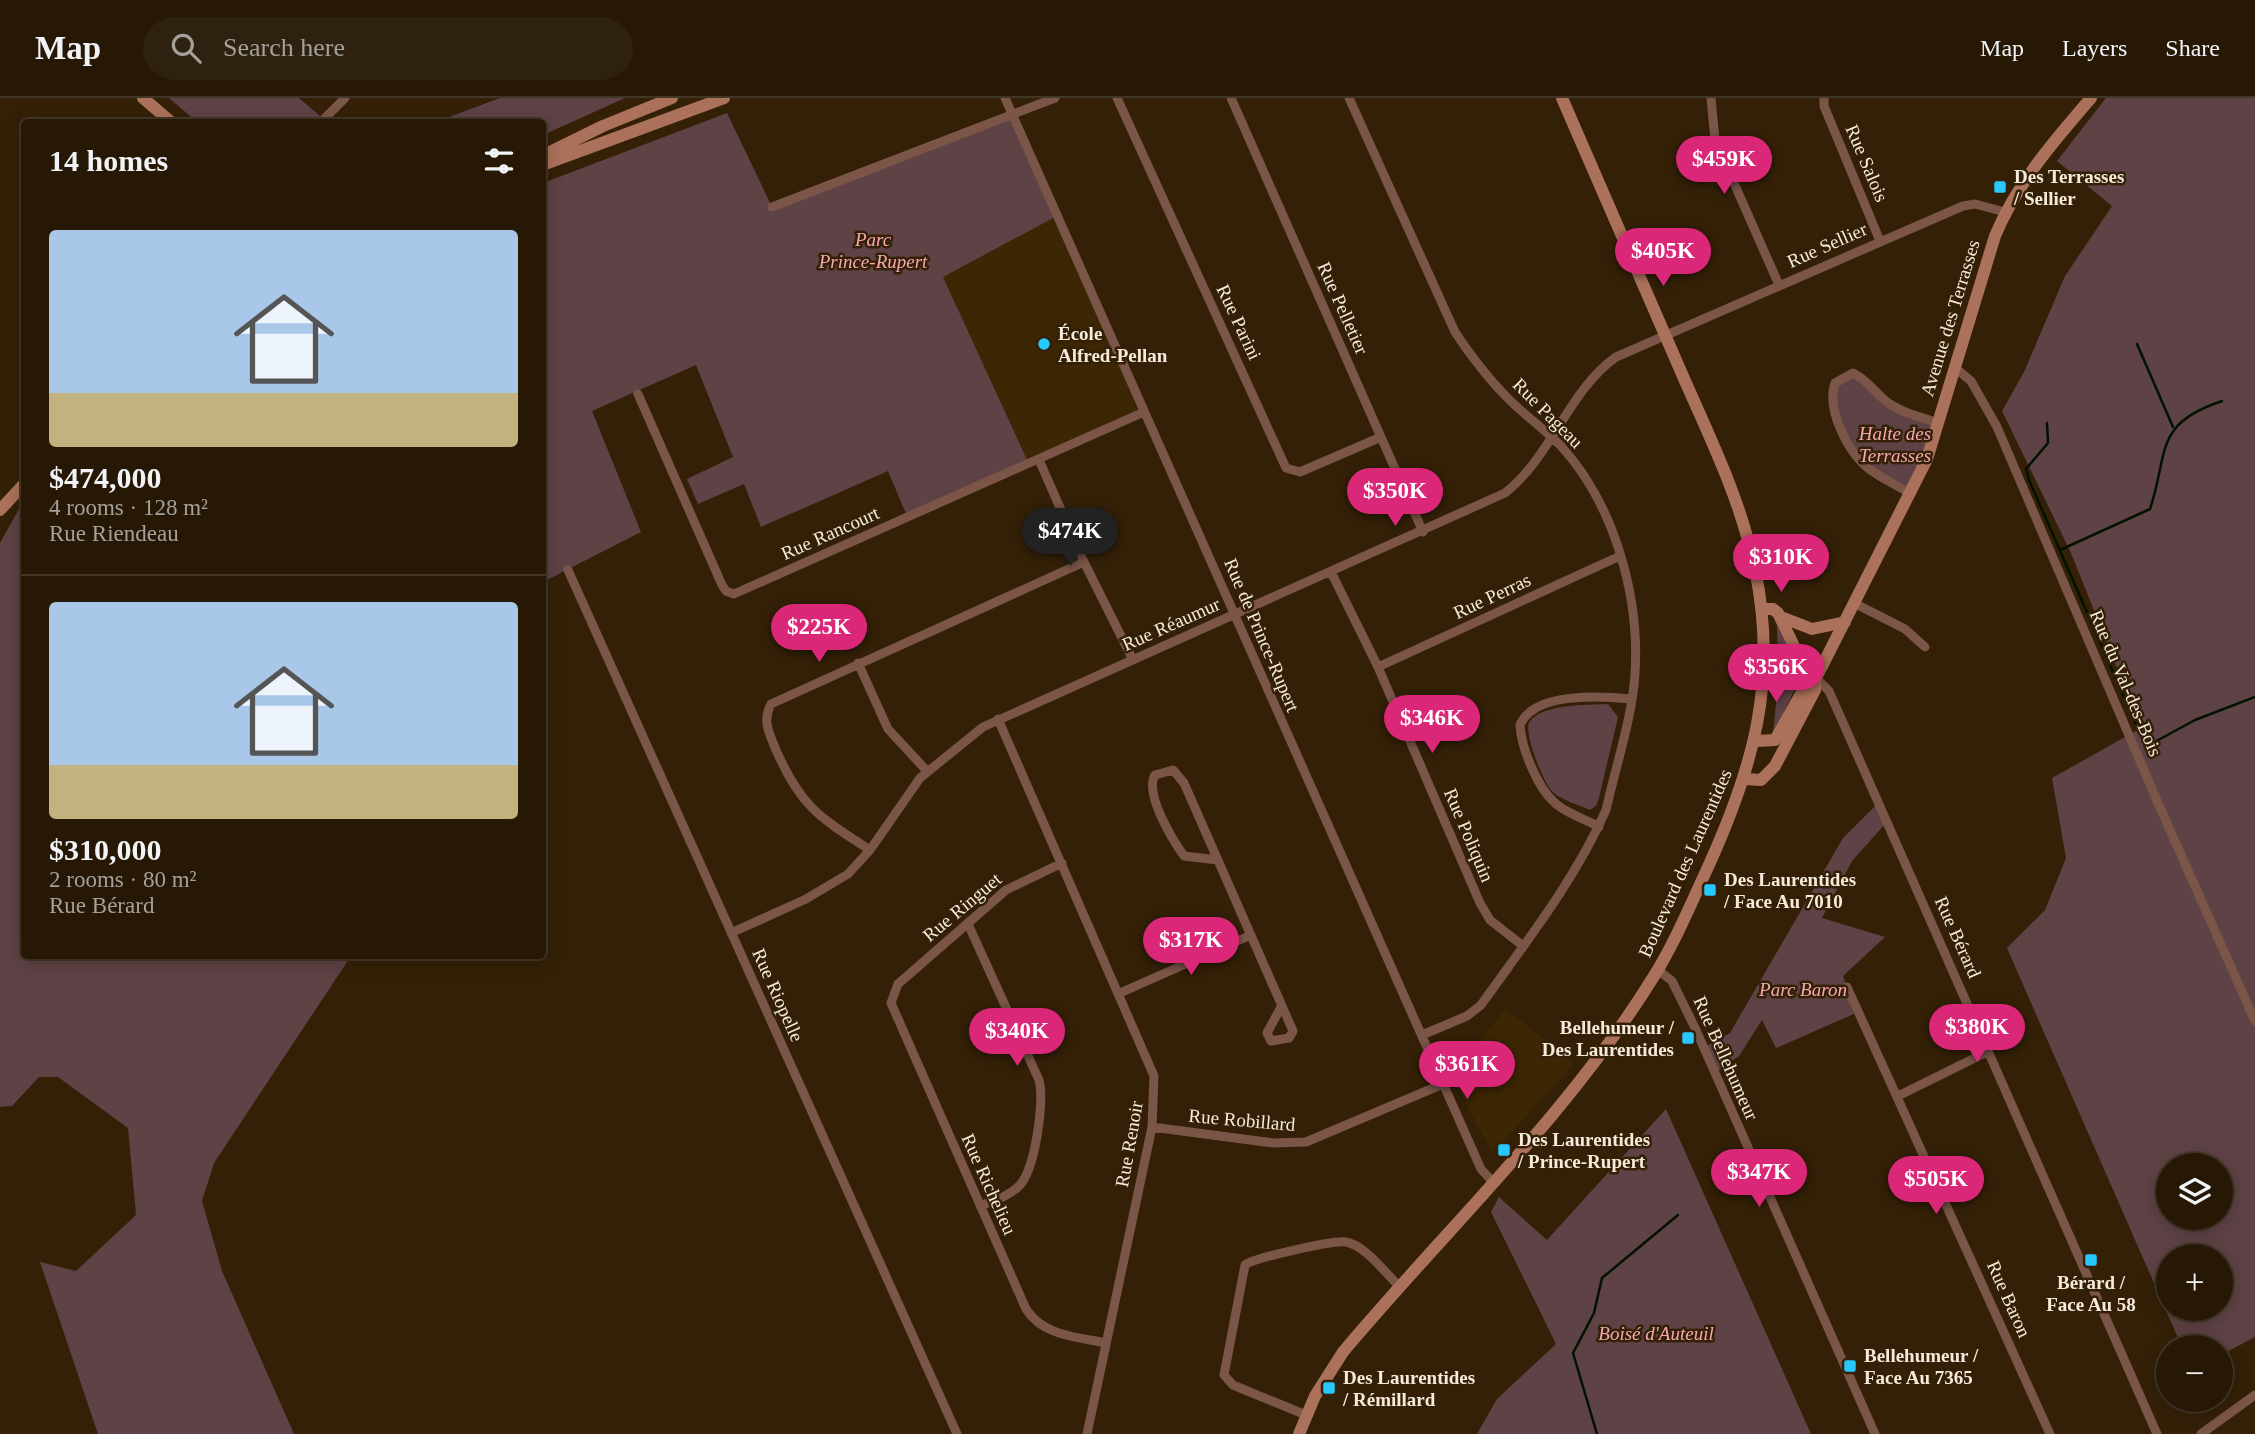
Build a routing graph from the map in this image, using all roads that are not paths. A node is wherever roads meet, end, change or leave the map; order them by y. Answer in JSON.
{"nodes":[{"id":1,"x":143,"y":98,"type":"edge"},
{"id":2,"x":345,"y":98,"type":"edge"},
{"id":3,"x":672,"y":98,"type":"edge"},
{"id":4,"x":724,"y":98,"type":"edge"},
{"id":5,"x":1005,"y":98,"type":"edge"},
{"id":6,"x":1055,"y":98,"type":"edge"},
{"id":7,"x":1117,"y":98,"type":"edge"},
{"id":8,"x":1231,"y":98,"type":"edge"},
{"id":9,"x":1349,"y":98,"type":"edge"},
{"id":10,"x":1562,"y":98,"type":"edge"},
{"id":11,"x":1711,"y":98,"type":"edge"},
{"id":12,"x":1824,"y":98,"type":"edge"},
{"id":13,"x":2091,"y":98,"type":"edge"},
{"id":14,"x":1012,"y":114,"type":"junction"},
{"id":15,"x":325,"y":118,"type":"dead end"},
{"id":16,"x":168,"y":119,"type":"edge"},
{"id":17,"x":546,"y":154,"type":"edge"},
{"id":18,"x":546,"y":164,"type":"edge"},
{"id":19,"x":772,"y":207,"type":"dead end"},
{"id":20,"x":2005,"y":212,"type":"junction"},
{"id":21,"x":1880,"y":240,"type":"junction"},
{"id":22,"x":1779,"y":285,"type":"junction"},
{"id":23,"x":1665,"y":334,"type":"junction"},
{"id":24,"x":1954,"y":368,"type":"junction"},
{"id":25,"x":638,"y":394,"type":"dead end"},
{"id":26,"x":1144,"y":412,"type":"junction"},
{"id":27,"x":1938,"y":423,"type":"junction"},
{"id":28,"x":1381,"y":438,"type":"junction"},
{"id":29,"x":1552,"y":438,"type":"junction"},
{"id":30,"x":1039,"y":460,"type":"junction"},
{"id":31,"x":21,"y":487,"type":"edge"},
{"id":32,"x":1911,"y":494,"type":"junction"},
{"id":33,"x":0,"y":510,"type":"edge"},
{"id":34,"x":1423,"y":532,"type":"junction"},
{"id":35,"x":1620,"y":556,"type":"junction"},
{"id":36,"x":1084,"y":562,"type":"junction"},
{"id":37,"x":568,"y":570,"type":"dead end"},
{"id":38,"x":1331,"y":572,"type":"junction"},
{"id":39,"x":1854,"y":603,"type":"junction"},
{"id":40,"x":1761,"y":609,"type":"junction"},
{"id":41,"x":1235,"y":614,"type":"junction"},
{"id":42,"x":1781,"y":617,"type":"junction"},
{"id":43,"x":1845,"y":622,"type":"junction"},
{"id":44,"x":1925,"y":647,"type":"dead end"},
{"id":45,"x":1133,"y":660,"type":"junction"},
{"id":46,"x":858,"y":663,"type":"junction"},
{"id":47,"x":1378,"y":667,"type":"junction"},
{"id":48,"x":1816,"y":678,"type":"junction"},
{"id":49,"x":1632,"y":699,"type":"junction"},
{"id":50,"x":998,"y":719,"type":"junction"},
{"id":51,"x":1756,"y":741,"type":"junction"},
{"id":52,"x":927,"y":771,"type":"junction"},
{"id":53,"x":1745,"y":779,"type":"junction"},
{"id":54,"x":1599,"y":827,"type":"junction"},
{"id":55,"x":870,"y":850,"type":"junction"},
{"id":56,"x":1218,"y":860,"type":"junction"},
{"id":57,"x":1062,"y":863,"type":"junction"},
{"id":58,"x":968,"y":924,"type":"junction"},
{"id":59,"x":731,"y":933,"type":"junction"},
{"id":60,"x":1251,"y":934,"type":"junction"},
{"id":61,"x":1523,"y":946,"type":"junction"},
{"id":62,"x":1658,"y":970,"type":"junction"},
{"id":63,"x":1847,"y":987,"type":"dead end"},
{"id":64,"x":894,"y":989,"type":"joint"},
{"id":65,"x":1119,"y":993,"type":"junction"},
{"id":66,"x":1281,"y":1007,"type":"dead end"},
{"id":67,"x":2255,"y":1021,"type":"edge"},
{"id":68,"x":1422,"y":1035,"type":"junction"},
{"id":69,"x":1987,"y":1052,"type":"junction"},
{"id":70,"x":1443,"y":1084,"type":"junction"},
{"id":71,"x":1898,"y":1096,"type":"junction"},
{"id":72,"x":1152,"y":1127,"type":"junction"},
{"id":73,"x":1493,"y":1181,"type":"junction"},
{"id":74,"x":980,"y":1206,"type":"junction"},
{"id":75,"x":1400,"y":1287,"type":"junction"},
{"id":76,"x":1106,"y":1343,"type":"junction"},
{"id":77,"x":2255,"y":1395,"type":"edge"},
{"id":78,"x":1306,"y":1415,"type":"junction"},
{"id":79,"x":957,"y":1434,"type":"edge"},
{"id":80,"x":1087,"y":1434,"type":"edge"},
{"id":81,"x":1299,"y":1434,"type":"edge"},
{"id":82,"x":1875,"y":1434,"type":"edge"},
{"id":83,"x":2050,"y":1434,"type":"edge"},
{"id":84,"x":2157,"y":1434,"type":"edge"},
{"id":85,"x":2202,"y":1434,"type":"edge"}],
"edges":[{"from":1,"to":16,"type":"street"},
{"from":2,"to":15,"type":"street"},
{"from":3,"to":17,"type":"street"},
{"from":4,"to":18,"type":"street"},
{"from":5,"to":14,"type":"street","name":"Rue de Prince-Rupert"},
{"from":6,"to":14,"type":"street"},
{"from":7,"to":28,"type":"street","name":"Rue Parini"},
{"from":8,"to":28,"type":"street","name":"Rue Pelletier"},
{"from":9,"to":29,"type":"street","name":"Rue Pageau"},
{"from":10,"to":23,"type":"street","name":"Boulevard des Laurentides"},
{"from":11,"to":22,"type":"street"},
{"from":12,"to":21,"type":"street","name":"Rue Salois"},
{"from":13,"to":20,"type":"street","name":"Avenue des Terrasses"},
{"from":14,"to":19,"type":"street"},
{"from":14,"to":26,"type":"street","name":"Rue de Prince-Rupert"},
{"from":20,"to":21,"type":"street","name":"Rue Sellier"},
{"from":20,"to":24,"type":"street","name":"Avenue des Terrasses"},
{"from":21,"to":22,"type":"street","name":"Rue Sellier"},
{"from":22,"to":23,"type":"street","name":"Rue Sellier"},
{"from":23,"to":29,"type":"street","name":"Rue Réaumur"},
{"from":23,"to":40,"type":"street","name":"Boulevard des Laurentides"},
{"from":24,"to":27,"type":"street","name":"Avenue des Terrasses"},
{"from":24,"to":67,"type":"street","name":"Rue du Val-des-Bois"},
{"from":25,"to":30,"type":"street","name":"Rue Rancourt"},
{"from":26,"to":30,"type":"street","name":"Rue Rancourt"},
{"from":26,"to":41,"type":"street","name":"Rue de Prince-Rupert"},
{"from":27,"to":32,"type":"street","name":"Avenue des Terrasses"},
{"from":27,"to":32,"type":"street"},
{"from":28,"to":34,"type":"street","name":"Rue Pelletier"},
{"from":29,"to":34,"type":"street","name":"Rue Réaumur"},
{"from":29,"to":35,"type":"street","name":"Rue Pageau"},
{"from":30,"to":36,"type":"street"},
{"from":31,"to":33,"type":"street"},
{"from":32,"to":39,"type":"street","name":"Avenue des Terrasses"},
{"from":34,"to":38,"type":"street","name":"Rue Réaumur"},
{"from":35,"to":47,"type":"street","name":"Rue Perras"},
{"from":35,"to":49,"type":"street","name":"Rue Pageau"},
{"from":36,"to":45,"type":"street"},
{"from":36,"to":46,"type":"street"},
{"from":37,"to":59,"type":"street","name":"Rue Riopelle"},
{"from":38,"to":41,"type":"street","name":"Rue Réaumur"},
{"from":38,"to":47,"type":"street","name":"Rue Poliquin"},
{"from":39,"to":43,"type":"street","name":"Avenue des Terrasses"},
{"from":39,"to":44,"type":"street"},
{"from":40,"to":42,"type":"street"},
{"from":40,"to":51,"type":"street","name":"Boulevard des Laurentides"},
{"from":41,"to":45,"type":"street","name":"Rue Réaumur"},
{"from":41,"to":68,"type":"street","name":"Rue de Prince-Rupert"},
{"from":42,"to":43,"type":"street"},
{"from":42,"to":48,"type":"street","name":"Rue Bérard"},
{"from":43,"to":48,"type":"street","name":"Avenue des Terrasses"},
{"from":45,"to":50,"type":"street","name":"Rue Réaumur"},
{"from":46,"to":52,"type":"street"},
{"from":46,"to":55,"type":"street"},
{"from":47,"to":61,"type":"street","name":"Rue Poliquin"},
{"from":48,"to":51,"type":"street","name":"Avenue des Terrasses"},
{"from":48,"to":53,"type":"street","name":"Avenue des Terrasses"},
{"from":48,"to":69,"type":"street","name":"Rue Bérard"},
{"from":49,"to":54,"type":"street","name":"Rue Pageau"},
{"from":49,"to":54,"type":"street"},
{"from":50,"to":52,"type":"street","name":"Rue Réaumur"},
{"from":50,"to":57,"type":"street","name":"Rue Renoir"},
{"from":51,"to":53,"type":"street","name":"Boulevard des Laurentides"},
{"from":52,"to":55,"type":"street","name":"Rue Réaumur"},
{"from":53,"to":62,"type":"street","name":"Boulevard des Laurentides"},
{"from":54,"to":61,"type":"street","name":"Rue Pageau"},
{"from":55,"to":59,"type":"street","name":"Rue Réaumur"},
{"from":56,"to":56,"type":"street"},
{"from":56,"to":60,"type":"street"},
{"from":57,"to":58,"type":"street","name":"Rue Ringuet"},
{"from":57,"to":65,"type":"street","name":"Rue Renoir"},
{"from":58,"to":64,"type":"street","name":"Rue Ringuet"},
{"from":58,"to":74,"type":"street"},
{"from":59,"to":79,"type":"street","name":"Rue Riopelle"},
{"from":60,"to":65,"type":"street"},
{"from":60,"to":66,"type":"street"},
{"from":61,"to":68,"type":"street","name":"Rue Pageau"},
{"from":62,"to":73,"type":"street","name":"Boulevard des Laurentides"},
{"from":62,"to":82,"type":"street","name":"Rue Bellehumeur"},
{"from":63,"to":71,"type":"street","name":"Rue Baron"},
{"from":64,"to":74,"type":"street","name":"Rue Richelieu"},
{"from":65,"to":72,"type":"street","name":"Rue Renoir"},
{"from":68,"to":70,"type":"street","name":"Rue de Prince-Rupert"},
{"from":69,"to":71,"type":"street"},
{"from":69,"to":84,"type":"street","name":"Rue Bérard"},
{"from":70,"to":72,"type":"street","name":"Rue Robillard"},
{"from":70,"to":73,"type":"street","name":"Rue de Prince-Rupert"},
{"from":71,"to":83,"type":"street","name":"Rue Baron"},
{"from":72,"to":76,"type":"street","name":"Rue Renoir"},
{"from":73,"to":75,"type":"street","name":"Boulevard des Laurentides"},
{"from":74,"to":76,"type":"street","name":"Rue Richelieu"},
{"from":75,"to":78,"type":"street","name":"Boulevard des Laurentides"},
{"from":75,"to":78,"type":"street"},
{"from":76,"to":80,"type":"street","name":"Rue Renoir"},
{"from":77,"to":85,"type":"street"},
{"from":78,"to":81,"type":"street","name":"Boulevard des Laurentides"}]}
